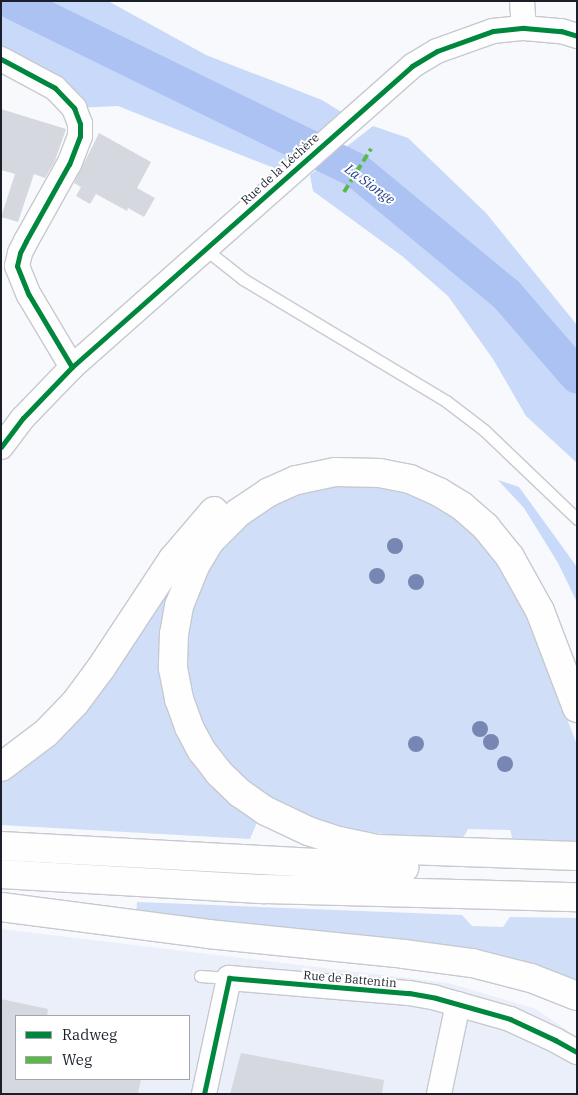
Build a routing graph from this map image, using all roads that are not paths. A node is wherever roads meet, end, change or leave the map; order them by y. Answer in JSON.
{"nodes":[{"id":1,"x":522,"y":1,"type":"edge"},
{"id":2,"x":524,"y":28,"type":"junction"},
{"id":3,"x":577,"y":36,"type":"edge"},
{"id":4,"x":1,"y":59,"type":"edge"},
{"id":5,"x":205,"y":249,"type":"junction"},
{"id":6,"x":72,"y":367,"type":"junction"},
{"id":7,"x":1,"y":447,"type":"edge"},
{"id":8,"x":577,"y":519,"type":"edge"},
{"id":9,"x":577,"y":659,"type":"edge"},
{"id":10,"x":577,"y":708,"type":"edge"},
{"id":11,"x":1,"y":767,"type":"edge"},
{"id":12,"x":1,"y":846,"type":"edge"},
{"id":13,"x":577,"y":856,"type":"edge"},
{"id":14,"x":577,"y":871,"type":"edge"},
{"id":15,"x":1,"y":874,"type":"edge"},
{"id":16,"x":577,"y":897,"type":"edge"},
{"id":17,"x":1,"y":907,"type":"edge"},
{"id":18,"x":200,"y":976,"type":"dead end"},
{"id":19,"x":230,"y":978,"type":"junction"},
{"id":20,"x":577,"y":996,"type":"edge"},
{"id":21,"x":458,"y":1004,"type":"junction"},
{"id":22,"x":577,"y":1052,"type":"edge"},
{"id":23,"x":204,"y":1094,"type":"edge"},
{"id":24,"x":439,"y":1094,"type":"edge"}],
"edges":[{"from":1,"to":2,"type":"street"},
{"from":2,"to":3,"type":"street","name":"Rue de la Léchère"},
{"from":2,"to":5,"type":"street","name":"Rue de la Léchère"},
{"from":4,"to":6,"type":"street"},
{"from":5,"to":6,"type":"street","name":"Rue de la Léchère"},
{"from":5,"to":8,"type":"lane"},
{"from":6,"to":7,"type":"street","name":"Rue de la Léchère"},
{"from":9,"to":11,"type":"highway"},
{"from":10,"to":13,"type":"highway"},
{"from":12,"to":14,"type":"highway"},
{"from":15,"to":16,"type":"highway"},
{"from":17,"to":20,"type":"highway"},
{"from":18,"to":19,"type":"lane"},
{"from":19,"to":21,"type":"street","name":"Rue de Battentin"},
{"from":19,"to":23,"type":"street"},
{"from":21,"to":22,"type":"street","name":"Rue de Battentin"},
{"from":21,"to":24,"type":"street"}]}
